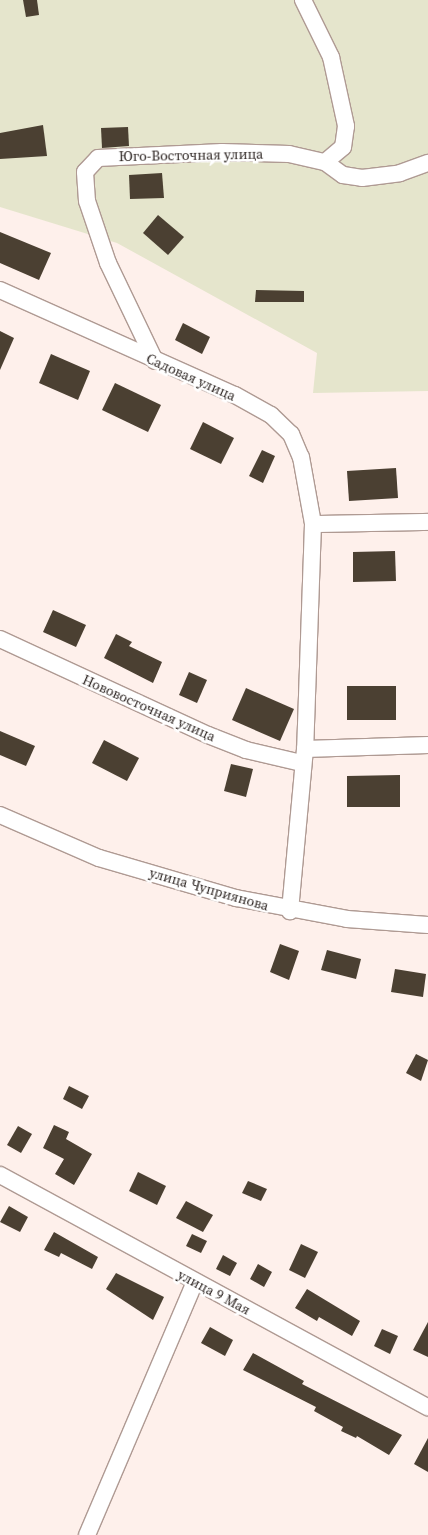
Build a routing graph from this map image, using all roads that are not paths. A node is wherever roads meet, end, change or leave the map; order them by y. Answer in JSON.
{"nodes":[{"id":1,"x":303,"y":0,"type":"edge"},
{"id":2,"x":325,"y":162,"type":"junction"},
{"id":3,"x":428,"y":163,"type":"edge"},
{"id":4,"x":0,"y":290,"type":"edge"},
{"id":5,"x":155,"y":361,"type":"junction"},
{"id":6,"x":428,"y":522,"type":"edge"},
{"id":7,"x":313,"y":524,"type":"junction"},
{"id":8,"x":0,"y":639,"type":"edge"},
{"id":9,"x":428,"y":746,"type":"edge"},
{"id":10,"x":304,"y":756,"type":"junction"},
{"id":11,"x":0,"y":815,"type":"edge"},
{"id":12,"x":290,"y":911,"type":"junction"},
{"id":13,"x":426,"y":926,"type":"edge"},
{"id":14,"x":0,"y":1175,"type":"edge"},
{"id":15,"x":195,"y":1282,"type":"junction"},
{"id":16,"x":428,"y":1407,"type":"edge"},
{"id":17,"x":87,"y":1535,"type":"edge"}],
"edges":[{"from":1,"to":2,"type":"street"},
{"from":2,"to":3,"type":"street"},
{"from":2,"to":5,"type":"street","name":"Юго-Восточная улица"},
{"from":4,"to":5,"type":"street","name":"Садовая улица"},
{"from":5,"to":7,"type":"street","name":"Садовая улица"},
{"from":6,"to":7,"type":"street"},
{"from":7,"to":10,"type":"street","name":"Садовая улица"},
{"from":8,"to":10,"type":"street","name":"Нововосточная улица"},
{"from":9,"to":10,"type":"street","name":"Нововосточная улица"},
{"from":10,"to":12,"type":"street","name":"Садовая улица"},
{"from":11,"to":12,"type":"street","name":"улица Чуприянова"},
{"from":12,"to":13,"type":"street","name":"улица Чуприянова"},
{"from":14,"to":15,"type":"street","name":"улица 9 Мая"},
{"from":15,"to":16,"type":"street","name":"улица 9 Мая"},
{"from":15,"to":17,"type":"street"}]}
